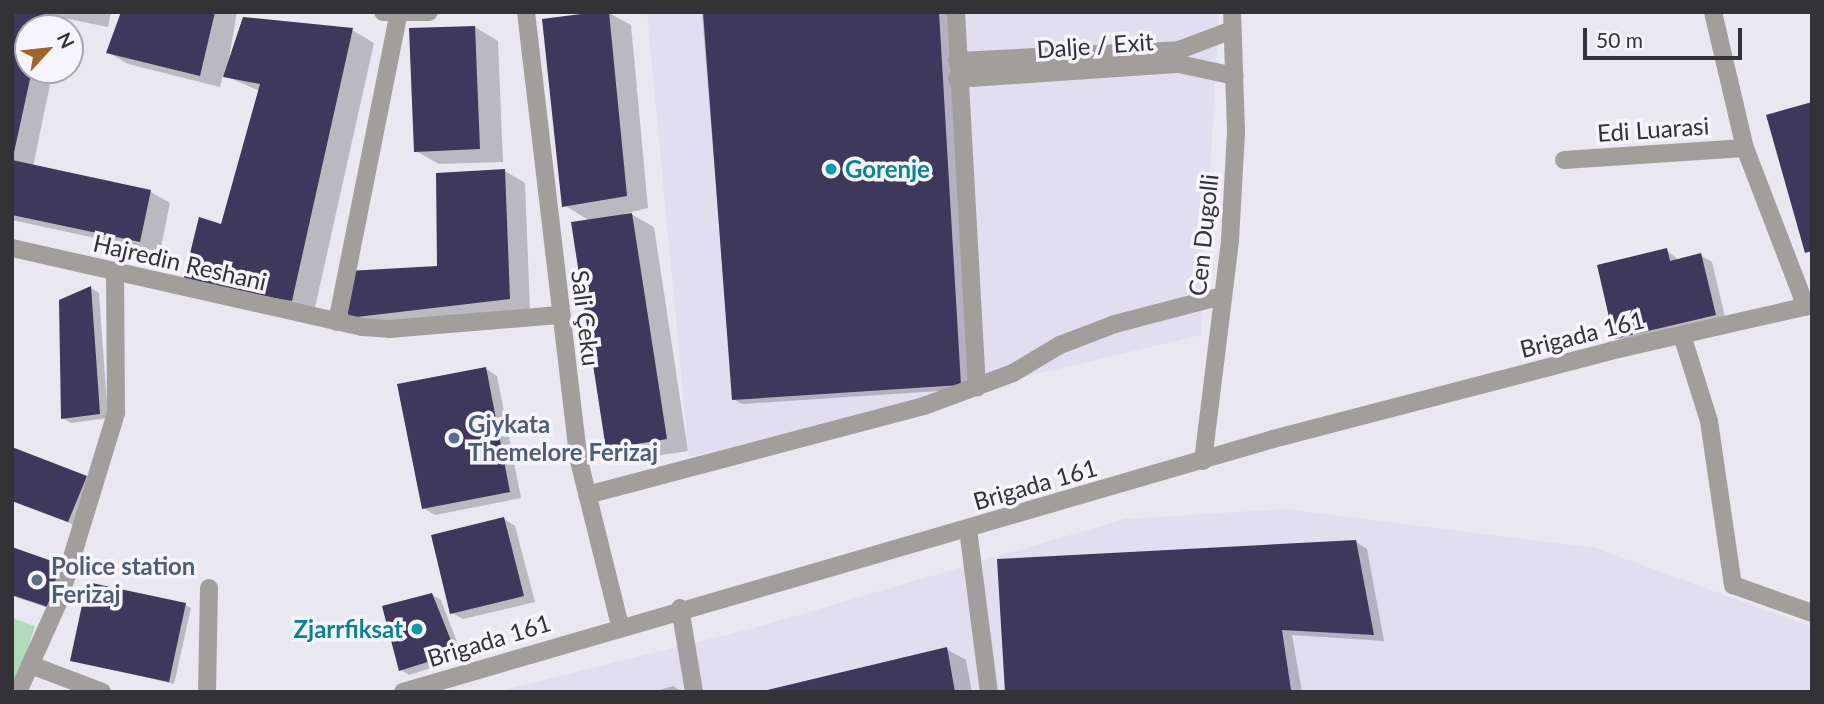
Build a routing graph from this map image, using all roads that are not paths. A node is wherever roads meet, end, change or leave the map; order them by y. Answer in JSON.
{"nodes":[{"id":1,"x":429,"y":12,"type":"edge"},
{"id":2,"x":526,"y":12,"type":"edge"},
{"id":3,"x":956,"y":12,"type":"edge"},
{"id":4,"x":1713,"y":12,"type":"edge"},
{"id":5,"x":391,"y":14,"type":"edge"},
{"id":6,"x":1232,"y":21,"type":"edge"},
{"id":7,"x":957,"y":70,"type":"junction"},
{"id":8,"x":1235,"y":76,"type":"junction"},
{"id":9,"x":1745,"y":148,"type":"junction"},
{"id":10,"x":1564,"y":160,"type":"dead end"},
{"id":11,"x":12,"y":248,"type":"edge"},
{"id":12,"x":115,"y":272,"type":"junction"},
{"id":13,"x":1222,"y":296,"type":"junction"},
{"id":14,"x":1809,"y":306,"type":"edge"},
{"id":15,"x":561,"y":315,"type":"junction"},
{"id":16,"x":337,"y":321,"type":"junction"},
{"id":17,"x":1682,"y":335,"type":"junction"},
{"id":18,"x":977,"y":387,"type":"junction"},
{"id":19,"x":1203,"y":461,"type":"junction"},
{"id":20,"x":587,"y":495,"type":"junction"},
{"id":21,"x":968,"y":529,"type":"junction"},
{"id":22,"x":209,"y":588,"type":"dead end"},
{"id":23,"x":680,"y":608,"type":"junction"},
{"id":24,"x":1812,"y":613,"type":"edge"},
{"id":25,"x":620,"y":626,"type":"junction"},
{"id":26,"x":31,"y":665,"type":"junction"},
{"id":27,"x":412,"y":691,"type":"edge"},
{"id":28,"x":18,"y":692,"type":"edge"},
{"id":29,"x":102,"y":692,"type":"edge"},
{"id":30,"x":207,"y":692,"type":"edge"},
{"id":31,"x":694,"y":692,"type":"edge"},
{"id":32,"x":989,"y":692,"type":"edge"}],
"edges":[{"from":1,"to":5,"type":"street"},
{"from":2,"to":15,"type":"street","name":"Sali Çeku"},
{"from":3,"to":7,"type":"street"},
{"from":4,"to":9,"type":"street","name":"Edi Luarasi"},
{"from":5,"to":16,"type":"street"},
{"from":6,"to":7,"type":"street"},
{"from":6,"to":8,"type":"street","name":"Cen Dugolli"},
{"from":7,"to":8,"type":"street","name":"Dalje / Exit"},
{"from":7,"to":18,"type":"street"},
{"from":8,"to":13,"type":"street","name":"Cen Dugolli"},
{"from":9,"to":10,"type":"street","name":"Edi Luarasi"},
{"from":9,"to":14,"type":"street","name":"Edi Luarasi"},
{"from":11,"to":12,"type":"street","name":"Hajredin Reshani"},
{"from":12,"to":16,"type":"street","name":"Hajredin Reshani"},
{"from":12,"to":26,"type":"street"},
{"from":13,"to":18,"type":"street"},
{"from":13,"to":19,"type":"street","name":"Cen Dugolli"},
{"from":14,"to":17,"type":"street","name":"Brigada 161"},
{"from":15,"to":16,"type":"street","name":"Hajredin Reshani"},
{"from":15,"to":20,"type":"street","name":"Sali Çeku"},
{"from":17,"to":19,"type":"street","name":"Brigada 161"},
{"from":17,"to":24,"type":"street","name":"Brigada 161"},
{"from":18,"to":20,"type":"street"},
{"from":19,"to":21,"type":"street","name":"Brigada 161"},
{"from":20,"to":25,"type":"street","name":"Sali Çeku"},
{"from":21,"to":23,"type":"street","name":"Brigada 161"},
{"from":21,"to":32,"type":"street"},
{"from":22,"to":30,"type":"street"},
{"from":23,"to":25,"type":"street","name":"Brigada 161"},
{"from":23,"to":31,"type":"street"},
{"from":25,"to":27,"type":"street","name":"Brigada 161"},
{"from":26,"to":28,"type":"street"},
{"from":26,"to":29,"type":"street"}]}
